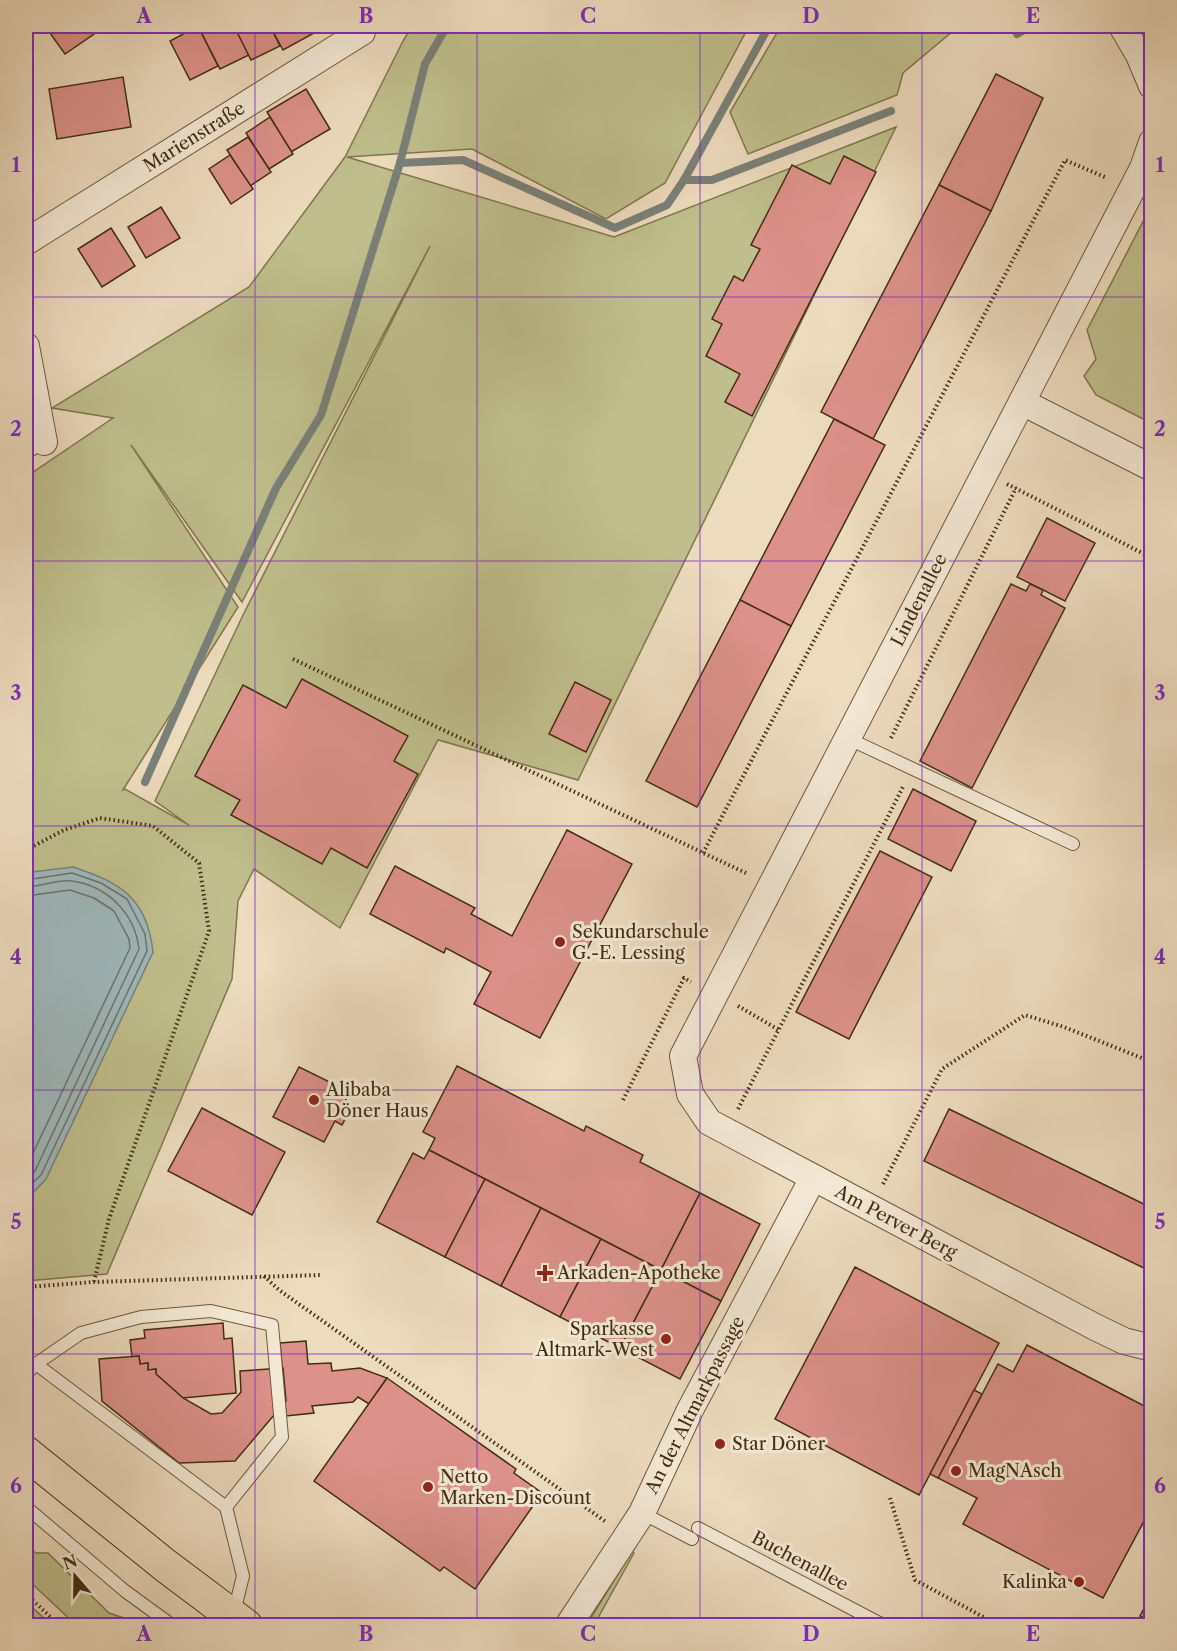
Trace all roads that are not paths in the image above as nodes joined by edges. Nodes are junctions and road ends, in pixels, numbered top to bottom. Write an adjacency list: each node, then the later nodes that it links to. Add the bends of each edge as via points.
1 (1122, 26): 3 (street)
2 (360, 29): 5 (street, Marienstraße)
3 (1152, 86)
4 (1152, 142): 7 (street, Lindenallee, via 1143,168)
5 (26, 242)
6 (26, 346): 8 (street)
7 (1022, 402): 9 (street); 10 (street, Lindenallee)
8 (35, 448)
9 (1152, 468)
10 (848, 738): 11 (lane); 12 (street, Lindenallee)
11 (1073, 844)
12 (683, 1056): 13 (street, Am Perver Berg, via 690,1094 709,1122)
13 (813, 1178): 14 (street, Am Perver Berg, via 1095,1327 1124,1341); 20 (street, An der Altmarkpassage, via 690,1410)
14 (1152, 1348)
15 (36, 1364): 16 (lane); 19 (lane); 19 (lane, via 81,1333 141,1317 211,1311 272,1325 282,1437)
16 (26, 1374)
17 (26, 1453): 21 (main road)
18 (26, 1507): 22 (lane)
19 (226, 1507): 21 (lane, via 243,1576)
20 (642, 1513): 23 (street, An der Altmarkpassage); 24 (lane, Buchenallee, via 695,1534)
21 (239, 1621)
22 (173, 1626)
23 (568, 1626)
24 (885, 1626)

